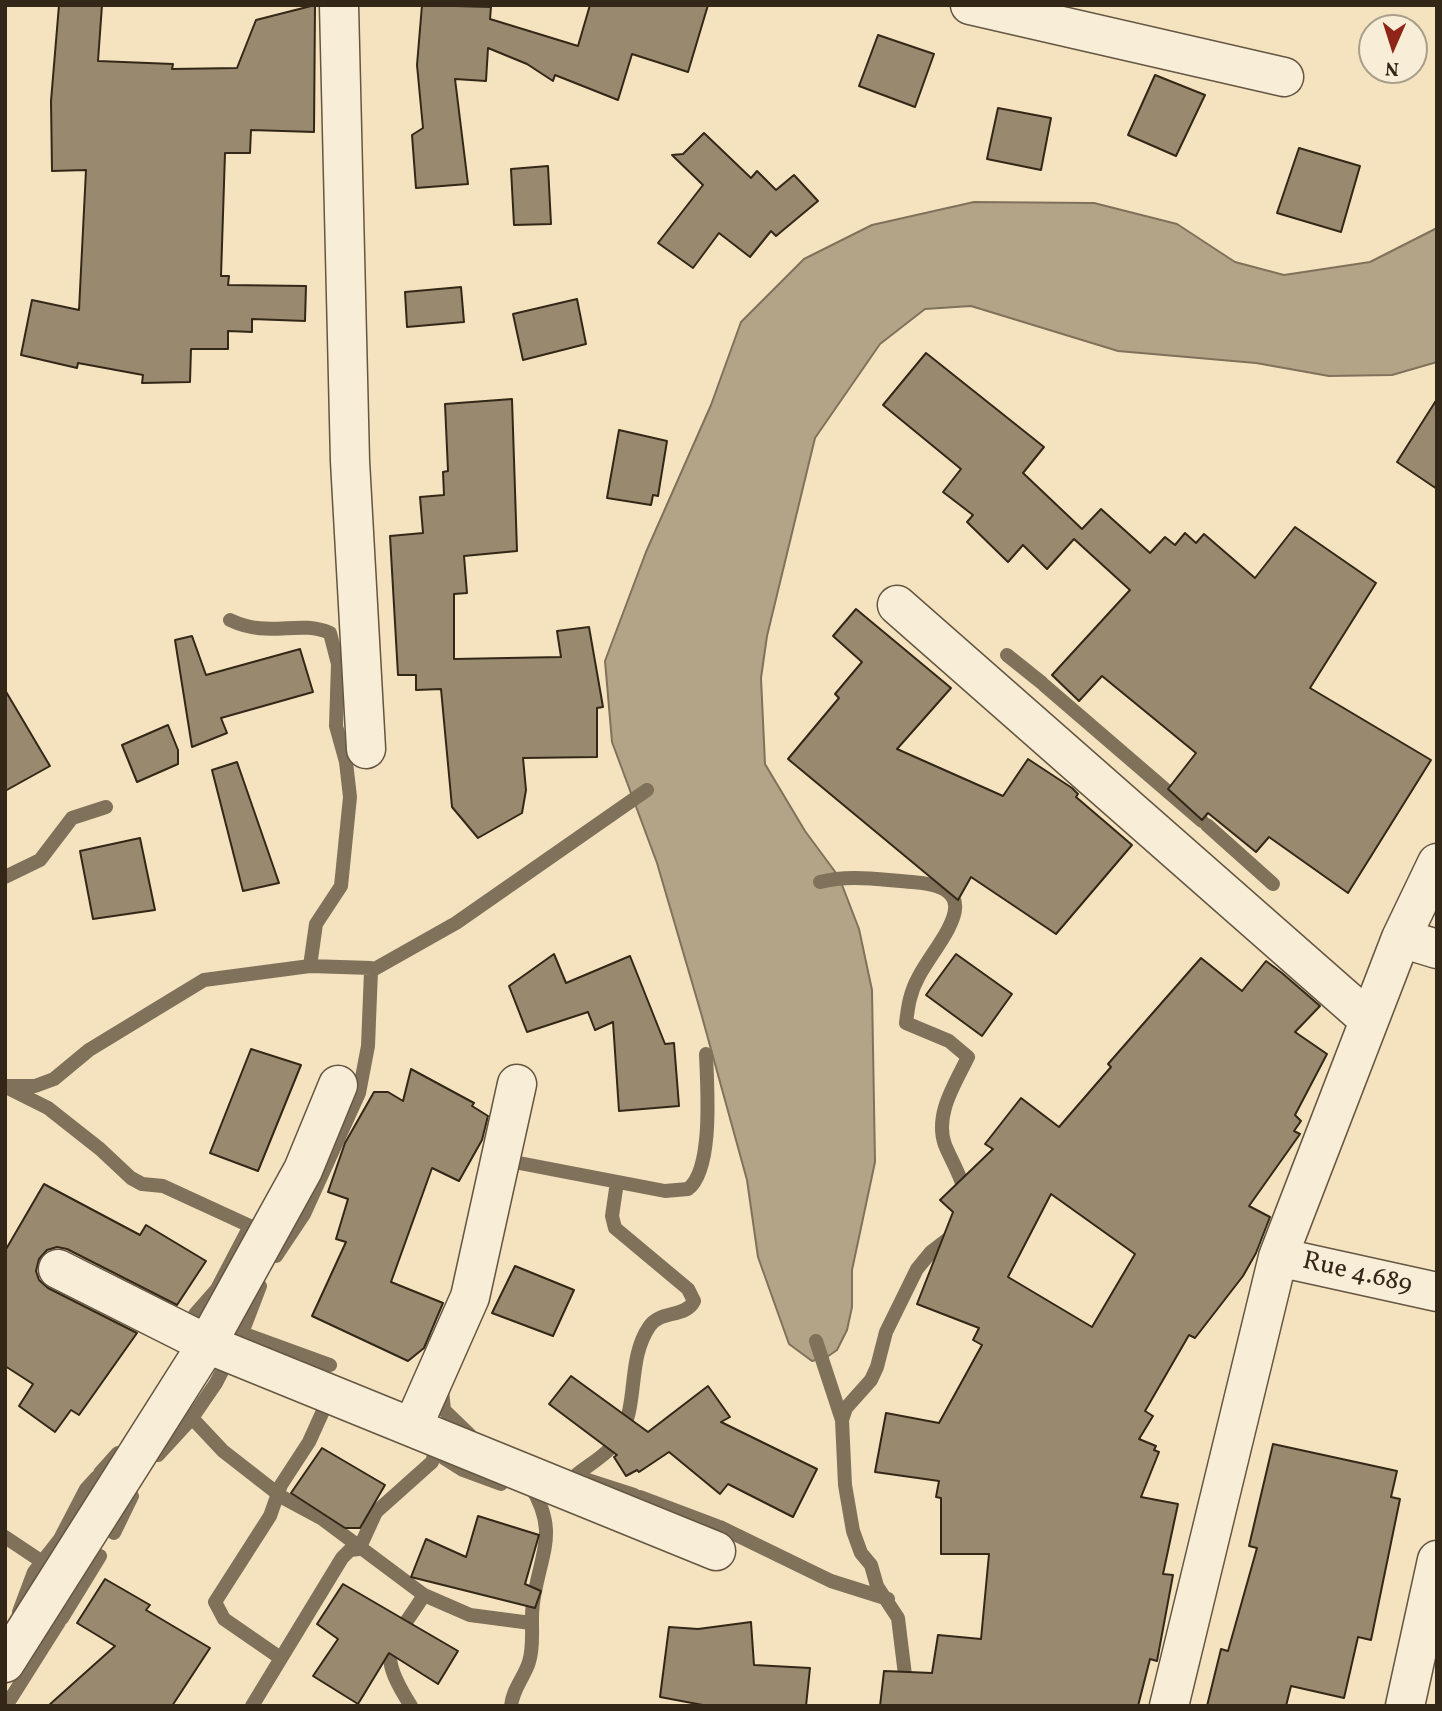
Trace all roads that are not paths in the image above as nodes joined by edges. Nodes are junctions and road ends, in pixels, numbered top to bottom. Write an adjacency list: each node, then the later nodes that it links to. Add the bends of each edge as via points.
1 (339, 5): 5 (street, via 351,461)
2 (970, 5): 3 (street)
3 (1284, 77)
4 (897, 605): 9 (street)
5 (366, 749)
6 (1437, 863): 7 (street)
7 (1401, 938): 8 (street); 9 (street)
8 (1437, 949)
9 (1370, 1020): 12 (street)
10 (517, 1084): 16 (street, via 470,1297)
11 (338, 1085): 15 (street, via 303,1170)
12 (1278, 1257): 14 (street, Rue 4.689); 20 (street)
13 (58, 1269): 15 (street)
14 (1437, 1292)
15 (207, 1343): 16 (street); 19 (street)
16 (413, 1426): 17 (street)
17 (716, 1551)
18 (1437, 1560): 21 (street)
19 (5, 1663)
20 (1169, 1706)
21 (1405, 1706)

